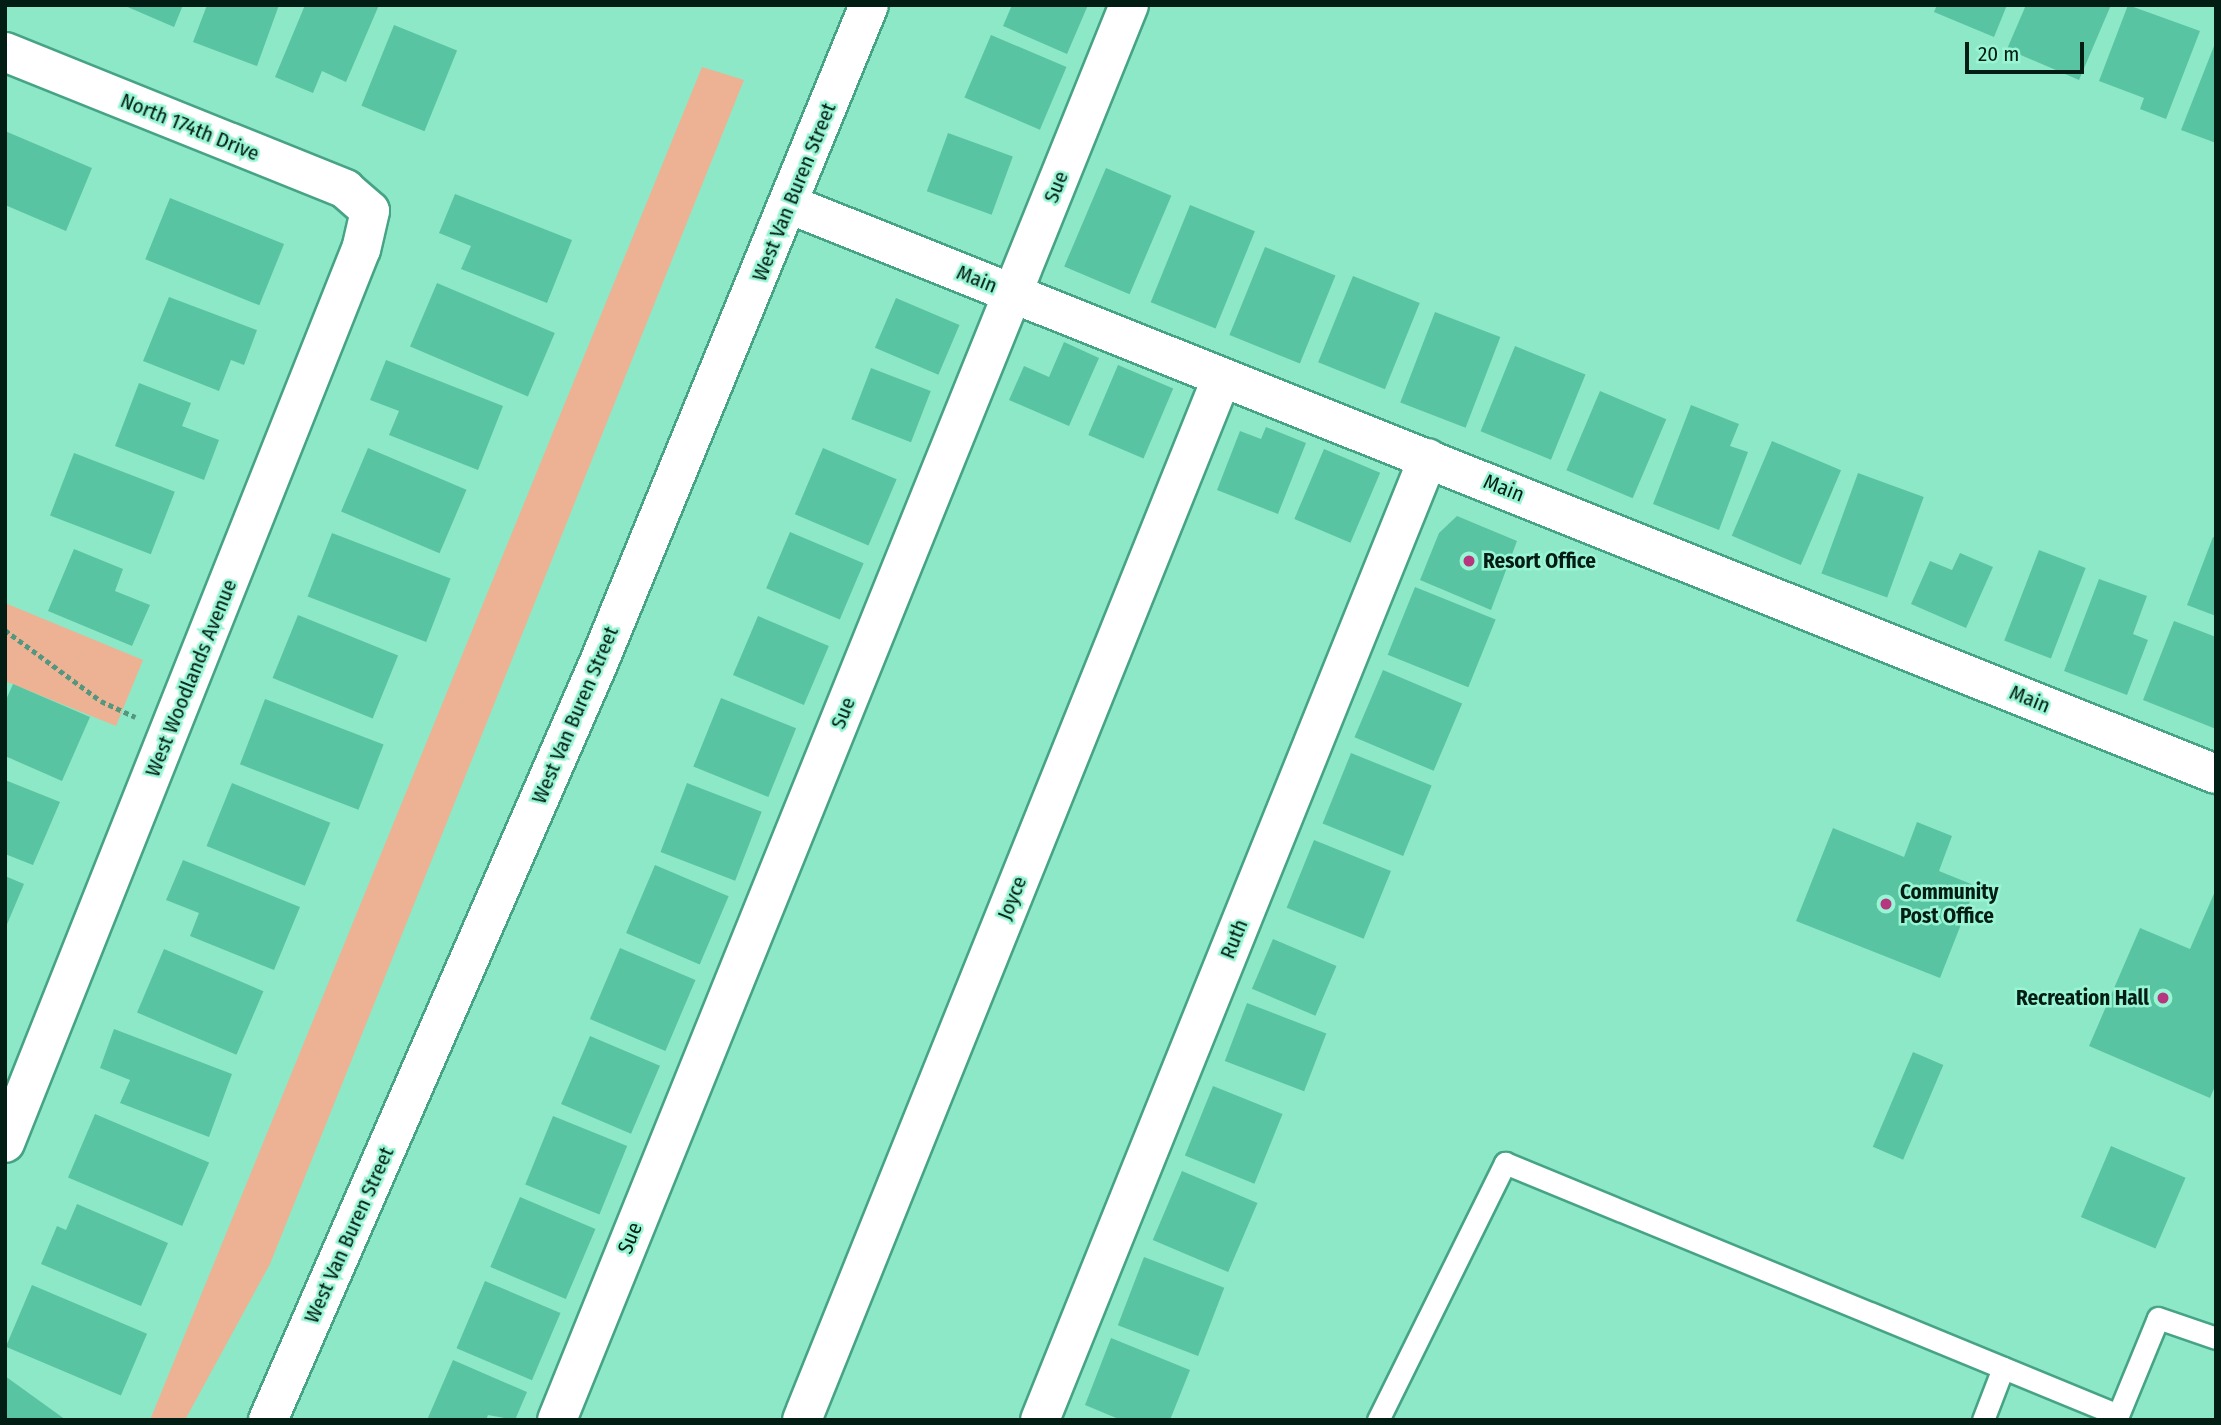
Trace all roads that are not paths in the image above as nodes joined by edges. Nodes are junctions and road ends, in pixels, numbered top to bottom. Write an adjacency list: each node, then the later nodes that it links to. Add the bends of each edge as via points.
1 (869, 5): 4 (street, West Van Buren Street)
2 (1129, 5): 6 (street, Sue)
3 (5, 52): 5 (street, North 174th Drive, via 345,189)
4 (791, 205): 6 (street, Main); 14 (street, West Van Buren Street, via 599,662)
5 (370, 211): 10 (street, West Woodlands Avenue, via 361,248)
6 (1013, 293): 7 (street, Main); 15 (street, Sue)
7 (1222, 377): 8 (street, Main); 16 (street, Joyce)
8 (1428, 458): 9 (street, Main); 17 (street, Ruth)
9 (2216, 774)
10 (5, 1143)
11 (2216, 1338): 13 (lane, via 2158,1318)
12 (2003, 1368): 13 (lane); 18 (lane, via 1505,1163); 19 (lane)
13 (2117, 1417)
14 (268, 1420)
15 (557, 1420)
16 (802, 1420)
17 (1040, 1420)
18 (1378, 1420)
19 (1983, 1420)

